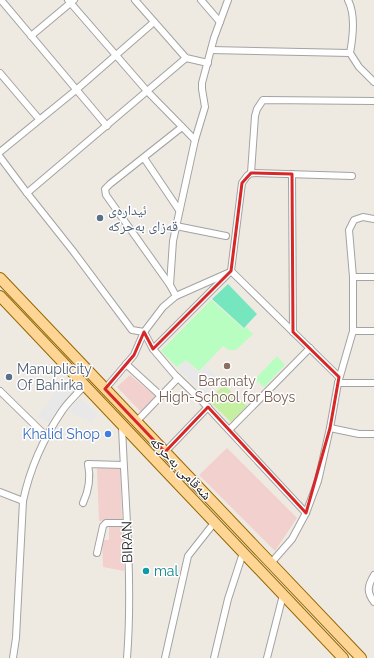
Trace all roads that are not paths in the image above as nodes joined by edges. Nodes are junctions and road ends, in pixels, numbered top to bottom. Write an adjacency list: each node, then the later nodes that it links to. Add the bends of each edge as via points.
1 (1, 0): 9 (street)
2 (135, 0): 7 (street)
3 (201, 0): 8 (street)
4 (228, 0): 8 (street)
5 (348, 0): 11 (street, via 353,38)
6 (71, 1): 9 (street); 12 (street)
7 (154, 22): 12 (street); 13 (street)
8 (220, 22): 10 (street)
9 (30, 36): 17 (street)
10 (211, 50): 11 (street); 14 (street)
11 (350, 53): 16 (street)
12 (116, 56): 17 (street); 18 (street)
13 (186, 58): 14 (street); 18 (street)
14 (208, 63): 23 (street, via 202,86 205,107)
15 (0, 73): 20 (street)
16 (374, 82)
17 (76, 90): 20 (street); 21 (street)
18 (147, 92): 21 (street); 22 (street)
19 (374, 100): 27 (street, via 263,100 255,116)
20 (39, 119): 24 (street)
21 (107, 126): 30 (street)
22 (182, 127): 23 (street); 26 (street)
23 (195, 140): 31 (street)
24 (0, 152)
25 (0, 157): 30 (street)
26 (144, 158): 31 (street); 39 (street, via 110,184 105,189 106,195)
27 (251, 173): 28 (street); 35 (street, via 242,182)
28 (292, 174): 29 (street); 45 (street)
29 (352, 176)
30 (27, 193): 44 (street, via 132,330)
31 (179, 210): 33 (street)
32 (374, 219): 36 (street, via 363,217 354,220 349,230)
33 (176, 226): 34 (street); 39 (street)
34 (226, 236)
35 (231, 271): 41 (street); 45 (street); 47 (street)
36 (353, 277): 37 (street); 42 (street)
37 (374, 277)
38 (0, 278): 53 (main road, شەقامی بەحرکە)
39 (170, 285): 41 (street)
40 (0, 296): 52 (main road, شەقامی بەحرکە)
41 (176, 296): 44 (street, via 163,307)
42 (353, 331): 43 (street); 50 (street)
43 (374, 331)
44 (144, 332): 47 (street); 48 (street, via 134,355)
45 (293, 332): 46 (street)
46 (310, 348): 50 (street); 60 (street)
47 (153, 349): 49 (street)
48 (126, 364): 53 (street); 55 (street)
49 (178, 378): 55 (street); 56 (street)
50 (338, 380): 51 (street); 59 (street)
51 (374, 383)
52 (84, 386): 58 (main road, شەقامی بەحرکە); 62 (street, via 62,410)
53 (104, 389): 57 (main road, شەقامی بەحرکە)
54 (0, 391): 62 (street)
55 (161, 396): 57 (street)
56 (208, 408): 60 (street); 65 (street)
57 (136, 422): 63 (main road, شەقامی بەحرکە)
58 (122, 425): 64 (main road, شەقامی بەحرکە); 66 (street, BIRAN)
59 (330, 428): 61 (street, via 359,434); 70 (street, via 318,481)
60 (229, 430): 70 (street)
61 (374, 434)
62 (46, 436): 68 (street, via 29,475)
63 (150, 436): 64 (main road, via 151,441); 65 (main road, شەقامی بەحرکە)
64 (142, 445): 72 (main road, شەقامی بەحرکە)
65 (165, 452): 75 (main road, شەقامی بەحرکە)
66 (124, 465): 69 (street, via 88,464 88,493); 71 (street, BIRAN)
67 (0, 492): 68 (street)
68 (23, 501): 80 (street)
69 (83, 503)
70 (306, 513): 75 (street, via 292,539)
71 (127, 523): 73 (street, via 106,523 103,526); 81 (street, BIRAN)
72 (214, 523): 74 (main road, شەقامی بەحرکە); 82 (street, via 188,556)
73 (97, 553)
74 (243, 553): 77 (main road, شەقامی بەحرکە); 83 (street, via 228,599)
75 (271, 563): 86 (main road, شەقامی بەحرکە)
76 (374, 575): 78 (street, via 368,587)
77 (283, 595): 79 (main road, شەقامی بەحرکە); 84 (street)
78 (374, 602)
79 (333, 653): 85 (main road, شەقامی بەحرکە)
80 (13, 658)
81 (127, 658)
82 (165, 658)
83 (214, 658)
84 (267, 658)
85 (343, 658)
86 (361, 658)

